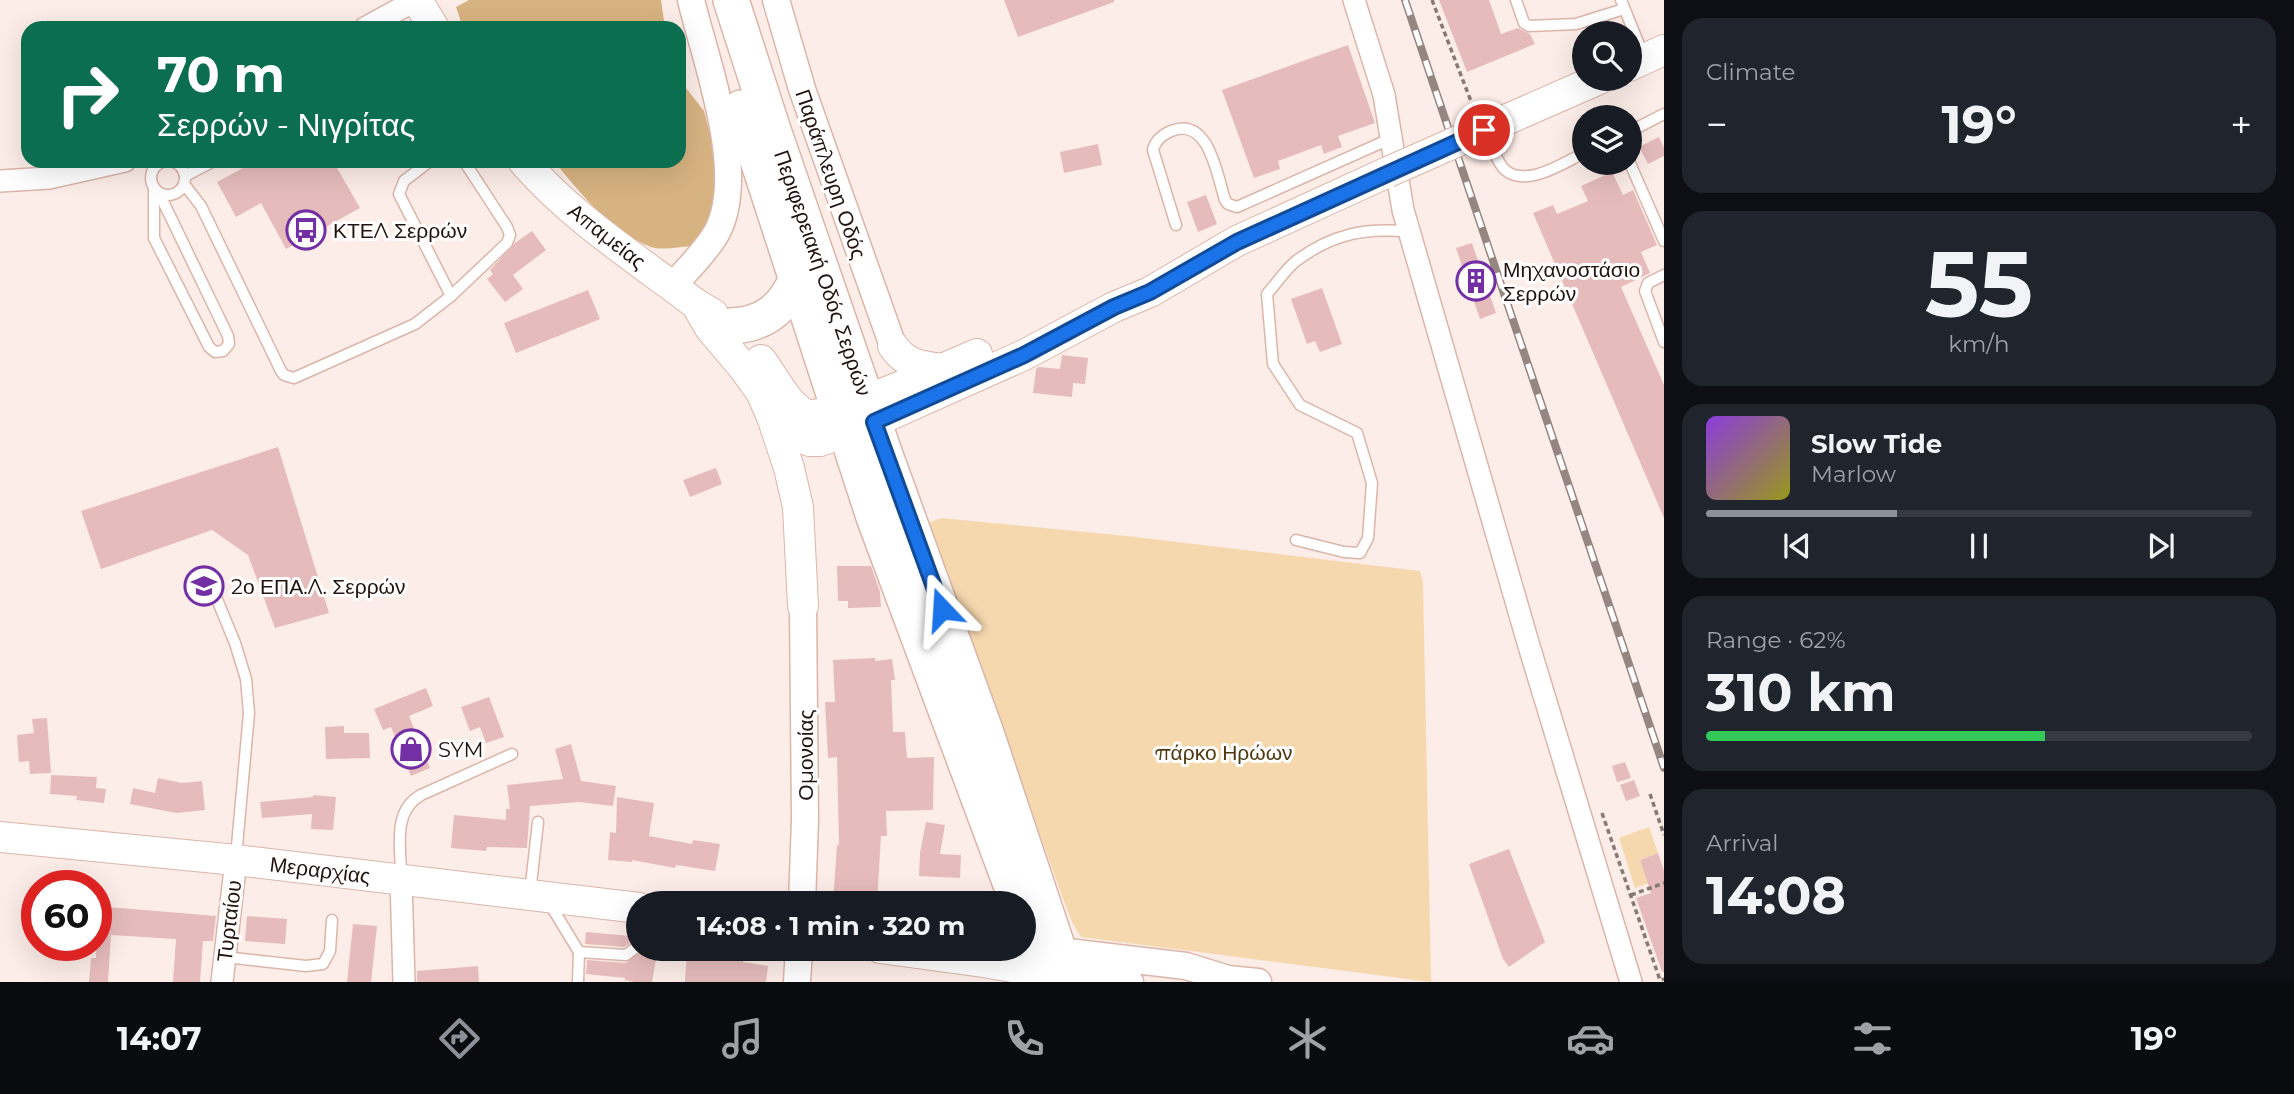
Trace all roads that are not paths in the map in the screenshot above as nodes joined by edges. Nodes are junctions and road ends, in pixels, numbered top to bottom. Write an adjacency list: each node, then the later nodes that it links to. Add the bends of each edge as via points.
1 (691, 0): 36 (street, via 721,122 727,195 717,231)
2 (712, 0): 35 (main road, Περιφερειακή Οδός Σερρών)
3 (732, 0): 44 (main road, Περιφερειακή Οδός Σερρών)
4 (776, 0): 42 (street, Παράπλευρη Οδός, via 802,89)
5 (1354, 0): 18 (street, via 1377,69)
6 (1516, 0): 7 (lane, via 1529,26 1576,24)
7 (1622, 4): 10 (lane)
8 (425, 14): 9 (street)
9 (395, 21)
10 (1628, 21)
11 (1664, 36): 12 (street)
12 (1642, 53)
13 (1572, 77): 16 (street)
14 (1573, 91): 39 (main road, bridge, via 1237,242 1150,292)
15 (1664, 114): 17 (lane)
16 (1478, 119): 19 (lane, via 1503,168 1513,175 1539,174)
17 (1642, 125)
18 (1392, 138): 31 (lane, via 1237,207 1225,200 1203,138 1182,128 1167,132 1153,150); 32 (street)
19 (1572, 159)
20 (94, 168): 29 (street, via 49,178)
21 (155, 168): 30 (lane, via 151,176)
22 (181, 168): 28 (lane)
23 (203, 168): 28 (lane)
24 (421, 168): 37 (lane, via 404,181 399,194)
25 (469, 168): 37 (lane, via 510,235)
26 (530, 168): 36 (main road, Απαμείας, via 560,200)
27 (1635, 175): 33 (lane)
28 (185, 180): 30 (lane, via 174,194); 37 (lane, via 281,371 289,377 299,377 415,324)
29 (0, 181)
30 (157, 190): 30 (lane, via 228,336 223,351 215,352 209,346 154,238)
31 (1176, 225)
32 (1410, 232): 46 (lane, via 1379,228 1335,238 1294,262 1267,295 1272,362 1300,405 1357,433 1372,483 1368,538 1360,552); 71 (street)
33 (1664, 241)
34 (1664, 275): 41 (lane, via 1647,283 1644,291)
35 (797, 278): 40 (main road, via 771,316); 44 (main road, Περιφερειακή Οδός Σερρών)
36 (673, 286): 38 (main road, Απαμείας)
37 (451, 296)
38 (696, 304): 40 (main road); 45 (main road, via 761,392)
39 (1114, 307): 43 (main road); 44 (main road, via 1024,355)
40 (730, 326): 44 (main road, via 800,411 812,416)
41 (1664, 342)
42 (892, 346): 43 (main road, via 915,366); 44 (main road, via 893,368)
43 (943, 369): 44 (main road)
44 (861, 411): 45 (main road, via 820,441 793,435); 55 (main road, Περιφερειακή Οδός Σερρών, via 921,648); 62 (main road, Περιφερειακή Οδός Σερρών, via 986,733)
45 (772, 417): 48 (main road, via 798,506)
46 (1296, 540)
47 (216, 597): 52 (lane, via 236,643 250,713)
48 (803, 606): 54 (street, Ομονοίας)
49 (512, 754): 53 (lane, via 421,794 405,808 400,828)
50 (538, 822): 56 (lane)
51 (0, 837): 52 (main road, Μεραρχίας)
52 (236, 860): 53 (main road, Μεραρχίας); 61 (street, Τυρταίου)
53 (401, 880): 56 (main road, Μεραρχίας); 67 (street)
54 (802, 891)
55 (1009, 891)
56 (538, 897): 57 (main road, Μεραρχίας); 59 (lane)
57 (626, 907)
58 (332, 920): 61 (lane, via 330,951 323,964)
59 (579, 952): 60 (lane); 68 (lane)
60 (626, 955)
61 (225, 957): 66 (street, Τυρταίου)
62 (1046, 959): 64 (street, via 1186,967); 65 (street)
63 (798, 961): 69 (street)
64 (1219, 980): 70 (street)
65 (1116, 981)
66 (222, 982)
67 (404, 982)
68 (578, 982)
69 (797, 982)
70 (1258, 982)
71 (1631, 982)

